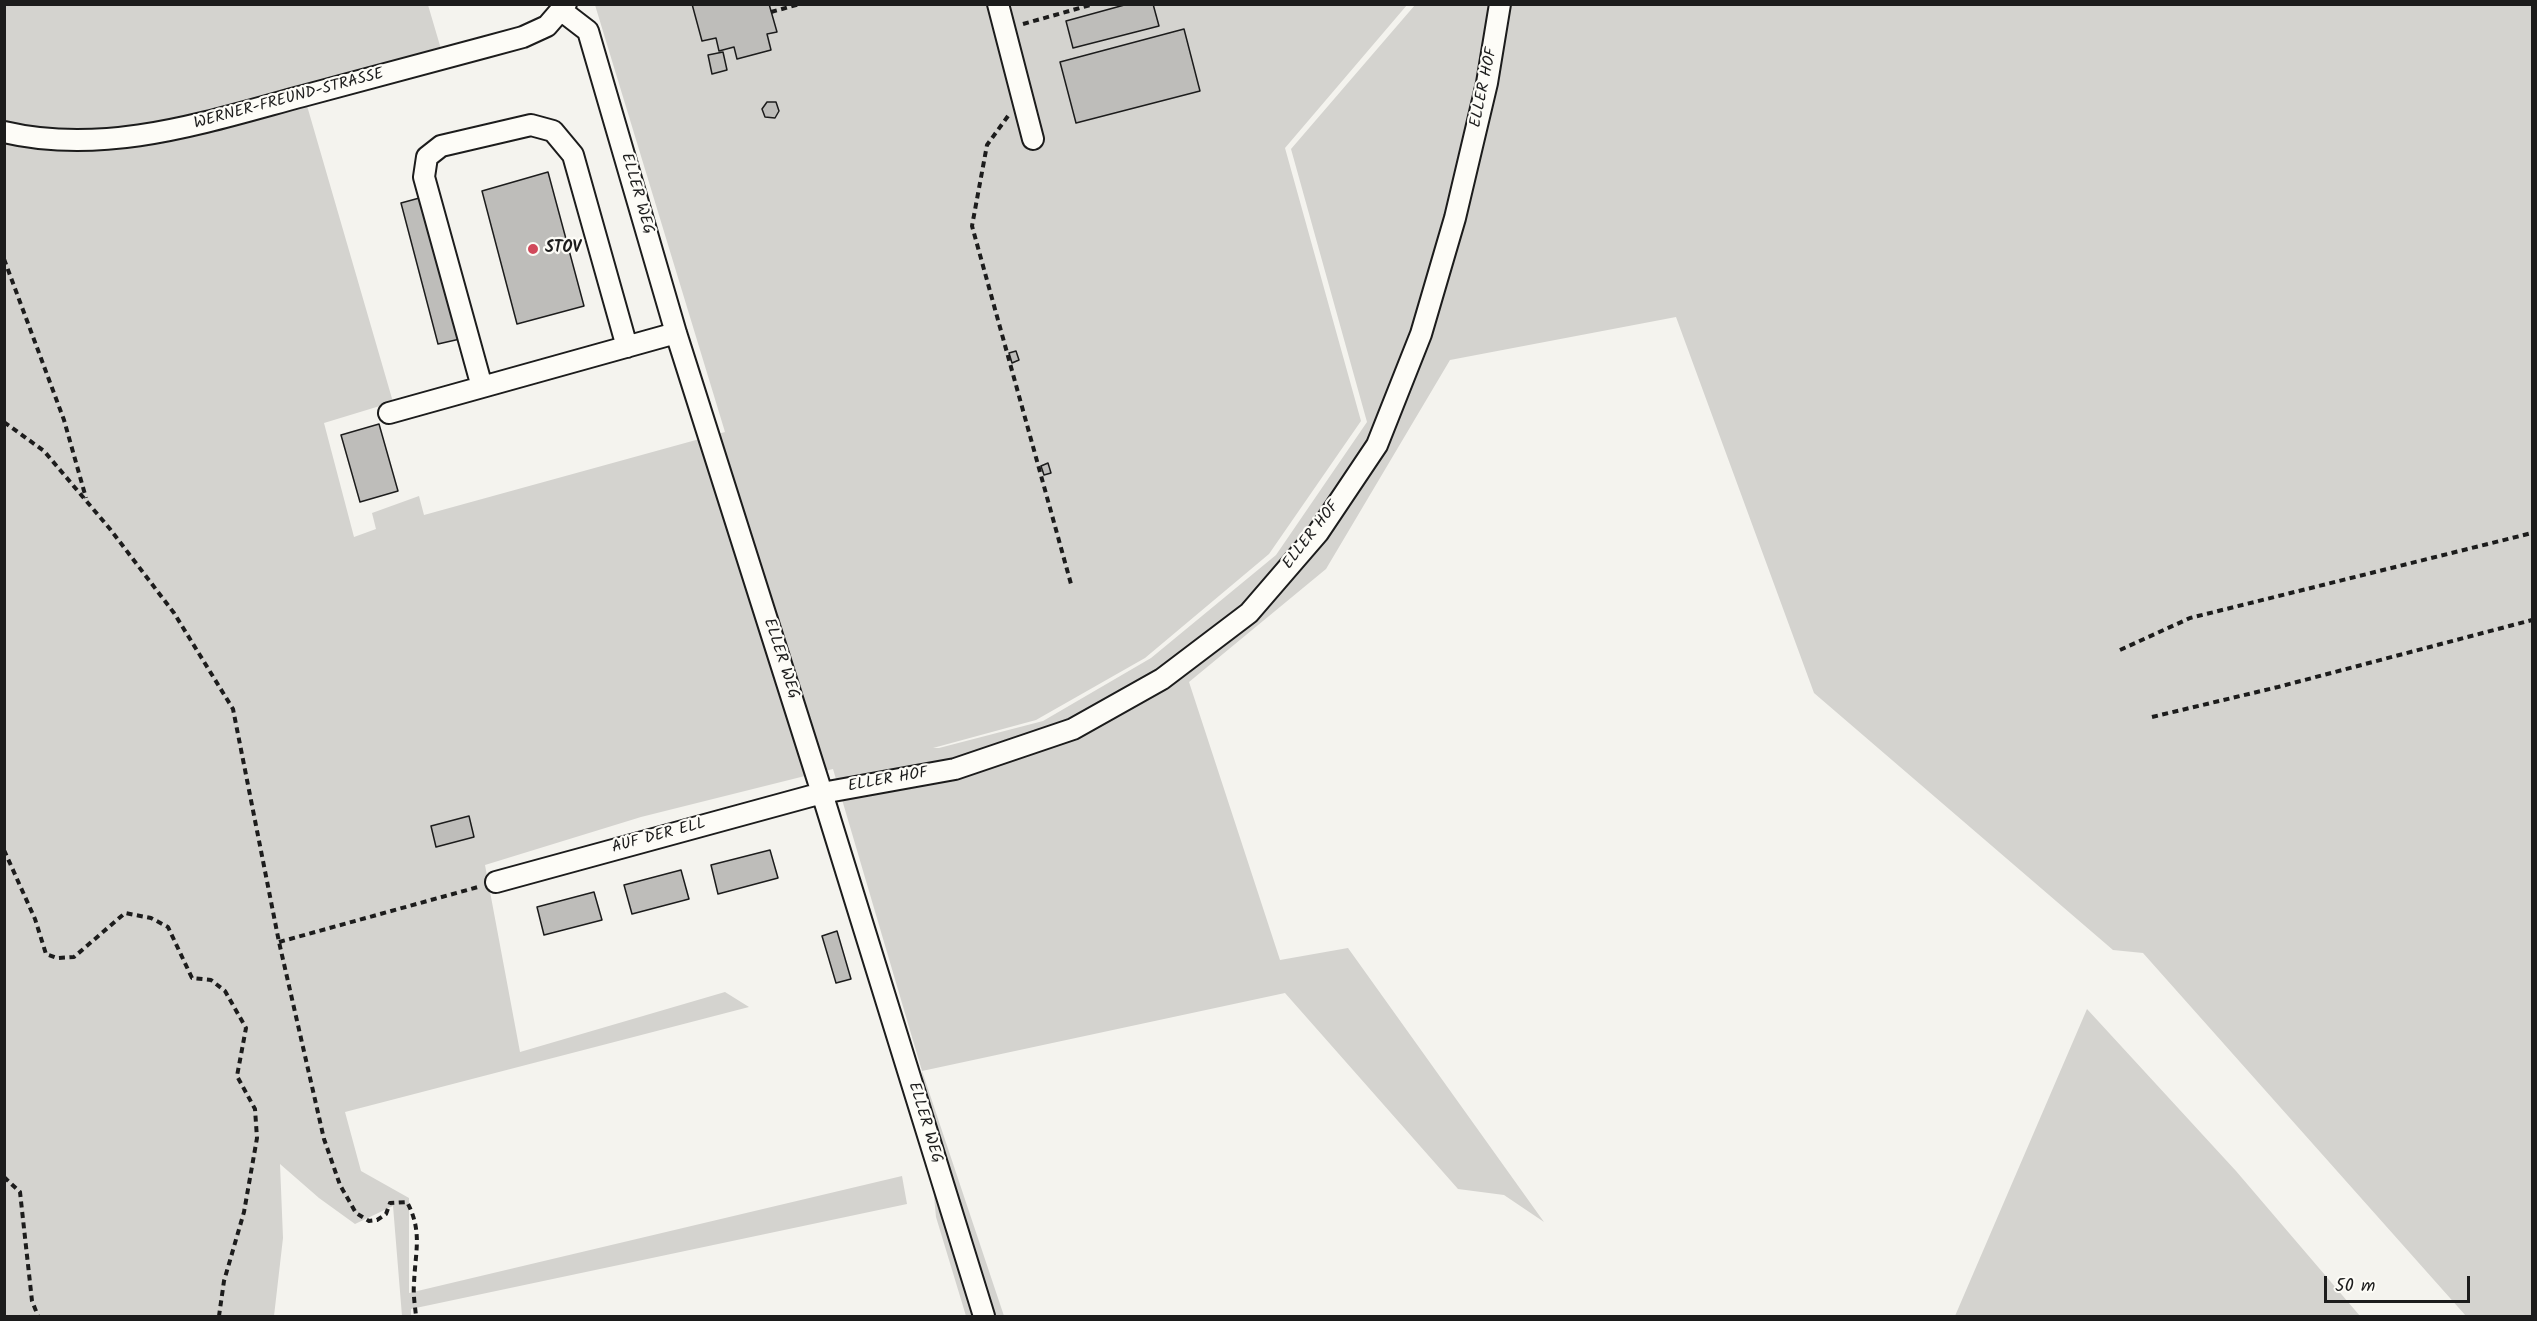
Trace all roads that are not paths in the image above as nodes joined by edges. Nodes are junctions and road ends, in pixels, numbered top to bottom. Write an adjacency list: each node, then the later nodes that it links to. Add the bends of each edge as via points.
1 (998, 4): 5 (street)
2 (1500, 4): 10 (street, ELLER HOF, via 1487,83 1455,218 1421,334 1377,445 1318,533 1249,613 1162,679 1073,729 955,770)
3 (564, 8): 4 (street, WERNER-FREUND-STRASSE, via 547,26 523,37 172,131 101,141 28,138); 6 (street, ELLER WEG, via 588,31)
4 (4, 132)
5 (1034, 139)
6 (676, 333): 7 (street); 10 (street, ELLER WEG)
7 (627, 347): 8 (street); 8 (street, via 573,155 553,131 531,126 441,146 427,157 424,177)
8 (482, 387): 9 (street)
9 (388, 413)
10 (822, 793): 11 (street, AUF DER ELL); 12 (street, ELLER WEG)
11 (496, 882)
12 (984, 1317)

